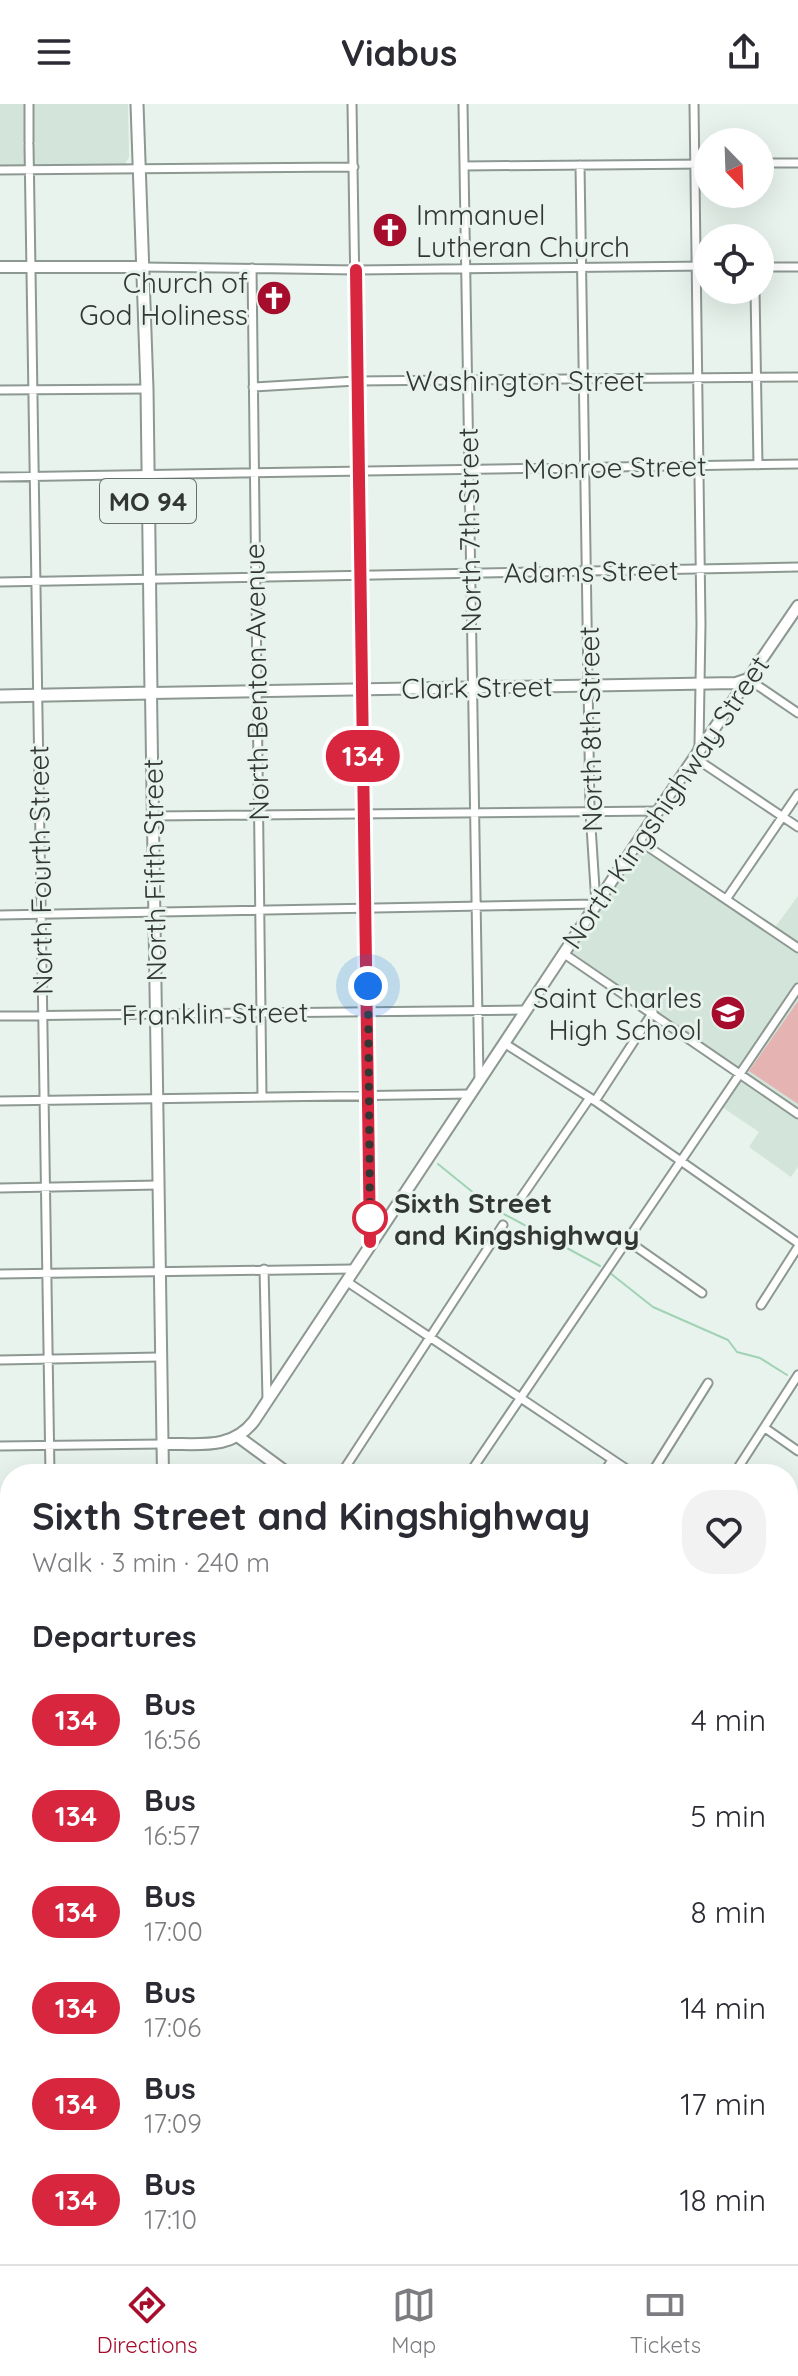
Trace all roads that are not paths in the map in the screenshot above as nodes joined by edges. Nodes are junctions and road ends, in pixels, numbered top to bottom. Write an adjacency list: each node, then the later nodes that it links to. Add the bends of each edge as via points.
1 (29, 104): 13 (street, North Fourth Street)
2 (137, 104): 14 (main road, MO 94)
3 (352, 104): 11 (street)
4 (463, 104): 10 (street, North 7th Street)
5 (694, 104): 8 (street)
6 (774, 163): 7 (street)
7 (798, 163)
8 (693, 164): 9 (street); 15 (street)
9 (580, 165): 10 (street); 16 (street, North 8th Street)
10 (464, 166): 24 (street, North 7th Street)
11 (354, 167): 14 (street); 25 (street)
12 (0, 170): 13 (street)
13 (30, 170): 14 (street); 19 (street, North Fourth Street)
14 (139, 170): 20 (main road, MO 94)
15 (695, 224)
16 (584, 266): 17 (street); 24 (street); 32 (street, North 8th Street)
17 (694, 266)
18 (0, 267): 19 (main road)
19 (30, 267): 20 (main road); 37 (street, North Fourth Street)
20 (143, 267): 23 (street); 35 (main road, North Fifth Street / MO 94)
21 (774, 267): 22 (street)
22 (798, 267)
23 (252, 268): 25 (street); 34 (street, North Benton Avenue)
24 (465, 268): 25 (street); 31 (street, North 7th Street)
25 (356, 270): 33 (street)
26 (696, 304): 29 (street)
27 (755, 304): 30 (street)
28 (798, 377): 30 (street, Washington Street)
29 (697, 378): 30 (street, Washington Street); 32 (street, Washington Street); 39 (street)
30 (756, 378): 40 (street)
31 (467, 380): 32 (street, Washington Street); 33 (street, Washington Street); 42 (street, North 7th Street)
32 (584, 380): 41 (street, North 8th Street)
33 (356, 381): 34 (street, Washington Street); 43 (street)
34 (253, 387): 44 (street, North Benton Avenue)
35 (147, 389): 37 (street); 45 (main road, North Fifth Street / MO 94)
36 (0, 390): 37 (street)
37 (31, 390): 47 (street, North Fourth Street)
38 (798, 464): 40 (street, Monroe Street)
39 (698, 465): 40 (street, Monroe Street); 41 (street, Monroe Street); 49 (street)
40 (758, 465)
41 (586, 467): 42 (street, Monroe Street); 50 (street, North 8th Street)
42 (468, 469): 43 (street, Monroe Street); 51 (street, North 7th Street)
43 (358, 470): 44 (street, Monroe Street); 52 (street)
44 (254, 472): 45 (street, Monroe Street); 53 (street, North Benton Avenue)
45 (149, 474): 47 (street, Monroe Street); 54 (main road, North Fifth Street / MO 94)
46 (0, 477): 47 (street, Monroe Street)
47 (33, 477): 55 (street, North Fourth Street)
48 (798, 567): 49 (street, Adams Street)
49 (700, 569): 50 (street, Adams Street); 59 (street)
50 (587, 571): 51 (street, Adams Street); 60 (street, North 8th Street)
51 (470, 573): 52 (street, Adams Street); 61 (street, North 7th Street)
52 (360, 575): 53 (street, Adams Street); 62 (street)
53 (255, 577): 54 (street, Adams Street); 63 (street, North Benton Avenue)
54 (148, 579): 55 (street, Adams Street); 64 (main road, North Fifth Street / MO 94)
55 (36, 581): 56 (street, Adams Street); 65 (street, North Fourth Street)
56 (0, 582)
57 (798, 606): 58 (main road, North Kingshighway Street)
58 (748, 679): 59 (main road, Clark Street); 67 (street); 68 (main road, North Kingshighway Street)
59 (698, 683): 60 (main road, Clark Street); 68 (street)
60 (589, 685): 61 (main road, Clark Street); 70 (street, North 8th Street)
61 (472, 687): 62 (main road, Clark Street); 72 (street, North 7th Street)
62 (362, 688): 63 (main road, Clark Street); 73 (street)
63 (257, 690): 64 (main road, Clark Street); 74 (street, North Benton Avenue)
64 (151, 693): 65 (main road, Clark Street); 75 (main road, North Fifth Street)
65 (38, 695): 66 (main road, Clark Street); 85 (street, North Fourth Street)
66 (0, 696)
67 (798, 713)
68 (695, 758): 71 (main road, North Kingshighway Street); 76 (street)
69 (798, 794): 76 (street)
70 (590, 811): 71 (street); 72 (street); 80 (street, North 8th Street)
71 (658, 811): 78 (main road, North Kingshighway Street)
72 (473, 813): 73 (street); 81 (street, North 7th Street)
73 (364, 814): 74 (street); 82 (street)
74 (258, 815): 75 (street); 83 (street, North Benton Avenue)
75 (153, 816): 84 (main road, North Fifth Street)
76 (783, 816): 77 (street); 79 (street)
77 (798, 827)
78 (638, 840): 79 (street); 80 (main road, North Kingshighway Street)
79 (727, 898): 87 (street)
80 (596, 904): 81 (street); 88 (main road, North Kingshighway Street)
81 (475, 906): 82 (street); 90 (street, North 7th Street)
82 (366, 908): 83 (street); 92 (street)
83 (259, 910): 84 (street); 94 (street, North Benton Avenue)
84 (155, 912): 85 (street); 95 (main road, North Fifth Street)
85 (41, 914): 86 (street); 96 (street, North Fourth Street)
86 (0, 915)
87 (798, 948)
88 (563, 953): 91 (main road, North Kingshighway Street); 93 (street)
89 (798, 988): 99 (street)
90 (477, 1010): 91 (street, Franklin Street); 92 (street, Franklin Street); 100 (street, North 7th Street)
91 (525, 1010): 98 (main road, North Kingshighway Street)
92 (368, 1012): 94 (street, Franklin Street); 102 (street)
93 (653, 1012): 99 (street); 105 (street)
94 (260, 1013): 95 (street, Franklin Street); 103 (street, North Benton Avenue)
95 (156, 1014): 96 (street, Franklin Street); 104 (main road, North Fifth Street)
96 (43, 1015): 97 (street, Franklin Street); 107 (street, North Fourth Street)
97 (0, 1016)
98 (504, 1043): 100 (main road, North Kingshighway Street); 105 (street)
99 (738, 1074): 108 (street); 109 (street)
100 (479, 1080): 101 (main road, North Kingshighway Street)
101 (470, 1094): 102 (street); 116 (main road, North Kingshighway Street)
102 (370, 1096): 103 (street); 116 (street)
103 (262, 1097): 104 (street)
104 (158, 1099): 107 (street); 110 (main road, North Fifth Street)
105 (592, 1100): 109 (street); 113 (street)
106 (0, 1101): 107 (street)
107 (44, 1101): 111 (street, North Fourth Street)
108 (798, 1114)
109 (679, 1162): 115 (street); 117 (street)
110 (159, 1185): 111 (street); 120 (main road, North Fifth Street)
111 (46, 1187): 112 (street); 121 (street, North Fourth Street)
112 (0, 1188)
113 (519, 1201)
114 (503, 1225): 126 (street)
115 (625, 1239): 124 (street); 132 (street)
116 (370, 1242): 119 (main road, North Kingshighway Street)
117 (798, 1245): 125 (street)
118 (264, 1269): 119 (street); 120 (street); 133 (street)
119 (353, 1269): 123 (main road, North Kingshighway Street)
120 (161, 1270): 121 (street); 127 (main road, North Fifth Street)
121 (47, 1272): 122 (street); 128 (street, North Fourth Street)
122 (0, 1274)
123 (346, 1281): 126 (street); 133 (main road, North Kingshighway Street)
124 (702, 1293)
125 (761, 1305)
126 (431, 1337): 132 (street); 144 (street)
127 (160, 1357): 128 (street); 137 (main road, North Fifth Street)
128 (48, 1359): 129 (street); 136 (street, North Fourth Street)
129 (0, 1360)
130 (798, 1375): 134 (street)
131 (708, 1383): 148 (street)
132 (519, 1399): 140 (street); 145 (street)
133 (268, 1402): 135 (main road, North Kingshighway Street)
134 (765, 1428): 139 (street); 149 (street)
135 (240, 1438): 137 (main road); 143 (main road)
136 (50, 1444): 137 (street); 138 (street); 141 (street, North Fourth Street)
137 (163, 1444): 142 (main road, North Fifth Street)
138 (0, 1446)
139 (798, 1451)
140 (612, 1460): 146 (street); 147 (street)
141 (50, 1464)
142 (163, 1464)
143 (275, 1464)
144 (348, 1464)
145 (476, 1464)
146 (609, 1464)
147 (618, 1464)
148 (657, 1464)
149 (741, 1464)

